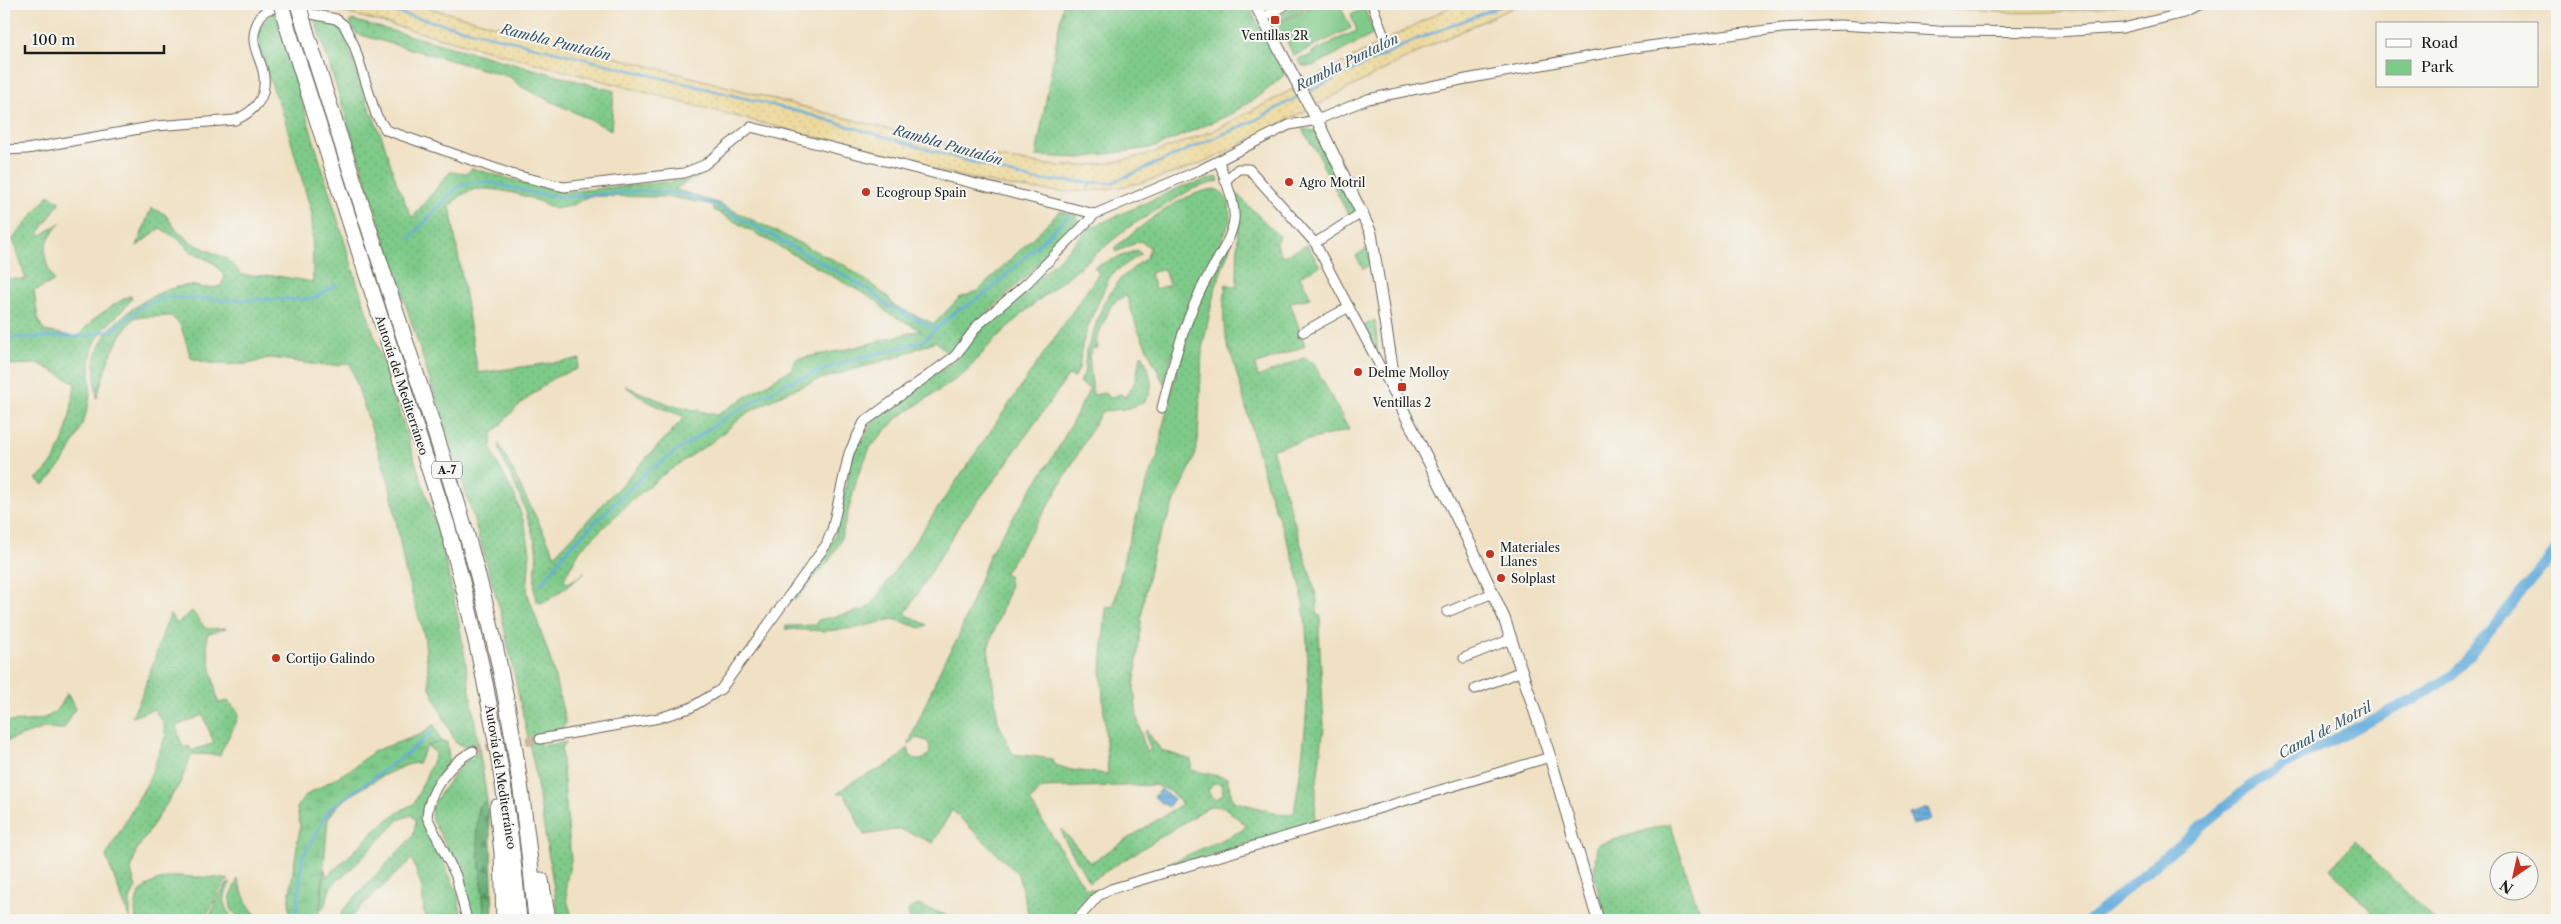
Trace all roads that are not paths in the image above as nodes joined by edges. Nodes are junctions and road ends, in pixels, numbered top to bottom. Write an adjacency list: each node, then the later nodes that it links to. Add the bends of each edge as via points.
1 (281, 4): 26 (highway, Autovía del Mediterráneo / A-7, bridge, via 447,525 477,638)
2 (298, 4): 30 (highway, Autovía del Mediterráneo / A-7, bridge, via 464,523 499,663)
3 (1255, 4): 9 (street)
4 (1287, 4): 7 (street)
5 (1372, 4): 8 (street)
6 (2202, 4): 9 (street, via 2184,13 2123,28 2066,32 1938,31 1840,25 1782,28 1634,48 1461,80 1368,99)
7 (1269, 14)
8 (1383, 34)
9 (1315, 117): 11 (street, via 1289,125); 13 (street)
10 (4, 150): 14 (street, via 27,149 156,126 235,120 246,115 254,108 264,88 264,75 252,39 263,11 270,8 314,13 336,19 344,25 354,45 376,116 386,130 511,174 564,187 684,173 704,165 751,127)
11 (1219, 161): 12 (street); 14 (street)
12 (1224, 181): 15 (street, via 1238,169 1249,169); 19 (street, via 1233,205 1234,221 1182,331)
13 (1363, 212): 15 (street); 18 (street, via 1372,233)
14 (1095, 214): 27 (street, via 1028,283 978,325 955,356 864,422 849,453 826,545 721,689 690,708 659,718)
15 (1315, 243): 16 (street)
16 (1349, 307): 17 (street); 18 (street)
17 (1303, 332)
18 (1397, 398): 20 (street)
19 (1162, 408)
20 (1493, 593): 21 (street); 22 (street)
21 (1447, 612)
22 (1511, 639): 23 (street); 24 (street)
23 (1464, 658)
24 (1522, 671): 25 (street); 29 (street)
25 (1475, 689)
26 (496, 731): 32 (highway, via 492,755 502,853); 33 (highway, Autovía del Mediterráneo / A-7, via 514,854)
27 (540, 739)
28 (473, 751): 31 (street, via 460,757 448,772 435,791 427,817 456,876)
29 (1550, 756): 36 (street, via 1111,889 1093,900); 37 (street)
30 (528, 828): 34 (highway, Autovía del Mediterráneo / A-7); 35 (highway, via 539,866)
31 (467, 920)
32 (504, 920)
33 (519, 920)
34 (536, 920)
35 (548, 920)
36 (1077, 920)
37 (1598, 920)

